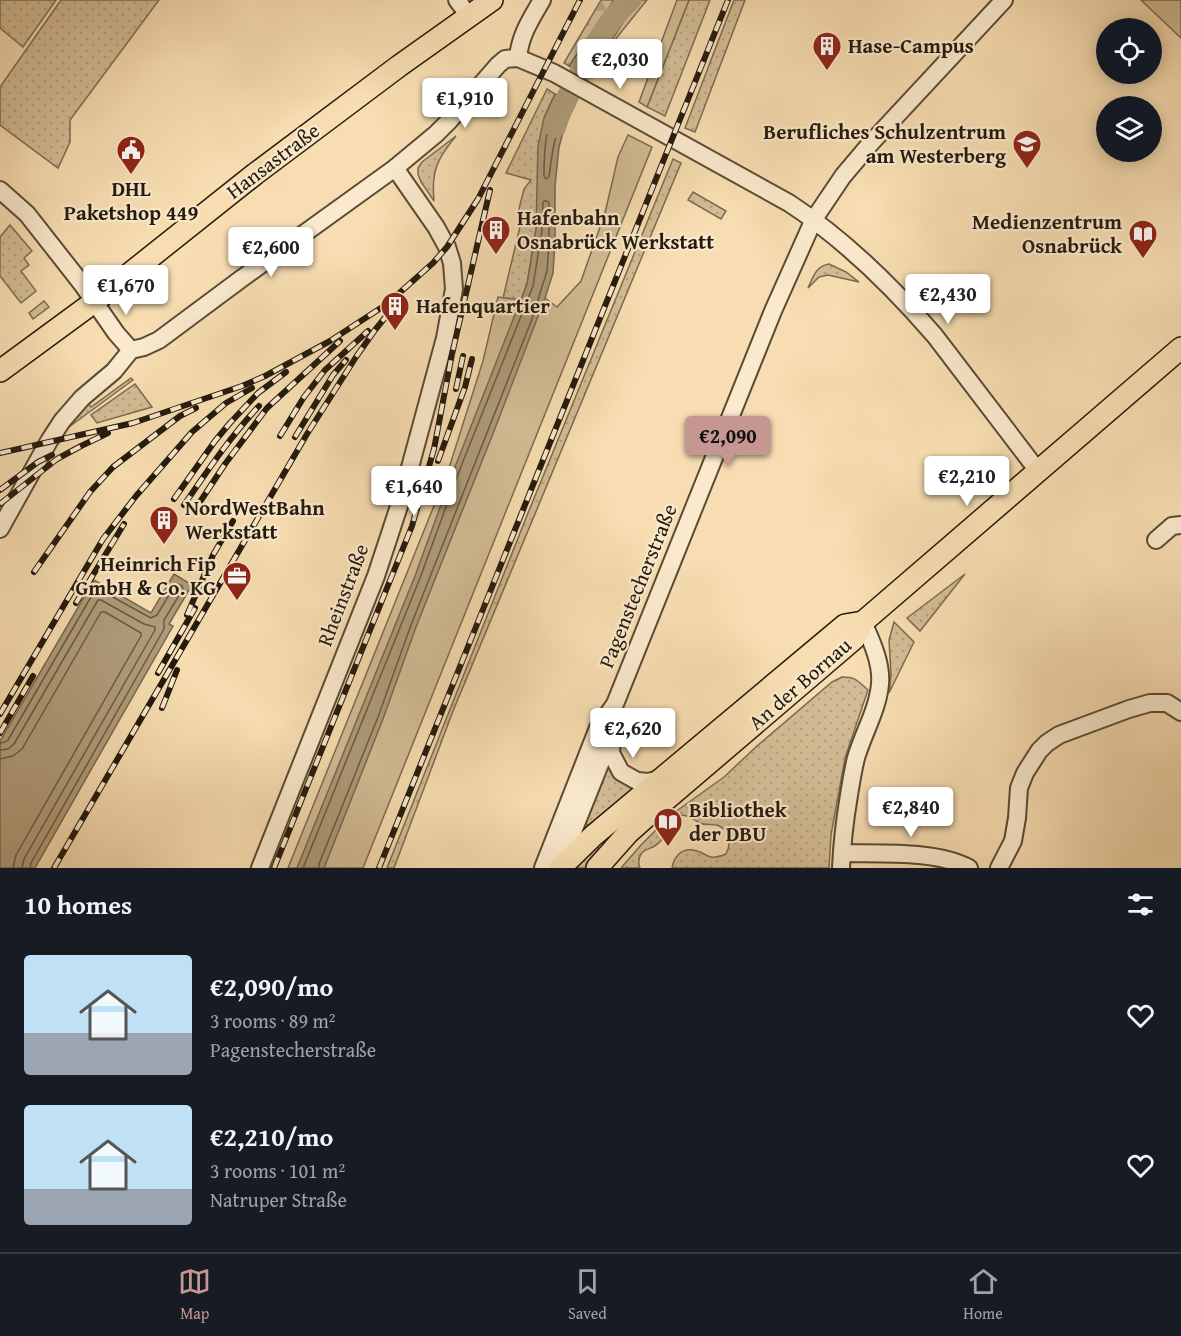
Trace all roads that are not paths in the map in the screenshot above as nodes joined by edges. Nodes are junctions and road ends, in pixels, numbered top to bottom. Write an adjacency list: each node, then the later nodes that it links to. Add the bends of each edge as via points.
1 (492, 0): 4 (main road, Hansastraße)
2 (542, 0): 5 (street, via 524,32)
3 (1004, 0): 8 (street, Pagenstecherstraße, via 870,144)
4 (463, 8): 9 (main road, Hansastraße, via 399,66)
5 (518, 58): 6 (street, via 505,59 498,65 436,135); 8 (street, via 559,75)
6 (394, 168): 11 (street, via 159,340); 23 (street, Rheinstraße, via 436,227 450,255 454,289 447,328 376,576)
7 (0, 190): 9 (street, via 27,214)
8 (814, 219): 13 (street, via 920,318); 18 (street, Pagenstecherstraße, via 773,311)
9 (94, 302): 11 (street); 12 (main road, Hansastraße)
10 (1181, 348): 13 (main road)
11 (131, 350): 15 (street, via 62,421)
12 (0, 371)
13 (1038, 471): 17 (main road)
14 (1181, 525): 16 (street, via 1172,526)
15 (0, 529)
16 (1156, 540)
17 (863, 622): 21 (main road, An der Bornau, via 845,626); 22 (street, via 880,682 856,758); 26 (main road, An der Bornau, via 854,639 628,833)
18 (615, 704): 20 (street, Pagenstecherstraße); 24 (street, Pagenstecherstraße, via 598,728)
19 (1181, 712): 28 (street, via 1167,703 1150,703 1059,735 1047,743 1019,788 1013,841)
20 (612, 734): 21 (street, via 611,753 621,772 637,781); 25 (street, Pagenstecherstraße)
21 (663, 778): 25 (main road, An der Bornau)
22 (842, 860): 27 (street, via 932,856)
23 (260, 868)
24 (543, 868)
25 (559, 868)
26 (597, 868)
27 (969, 868)
28 (999, 868)

